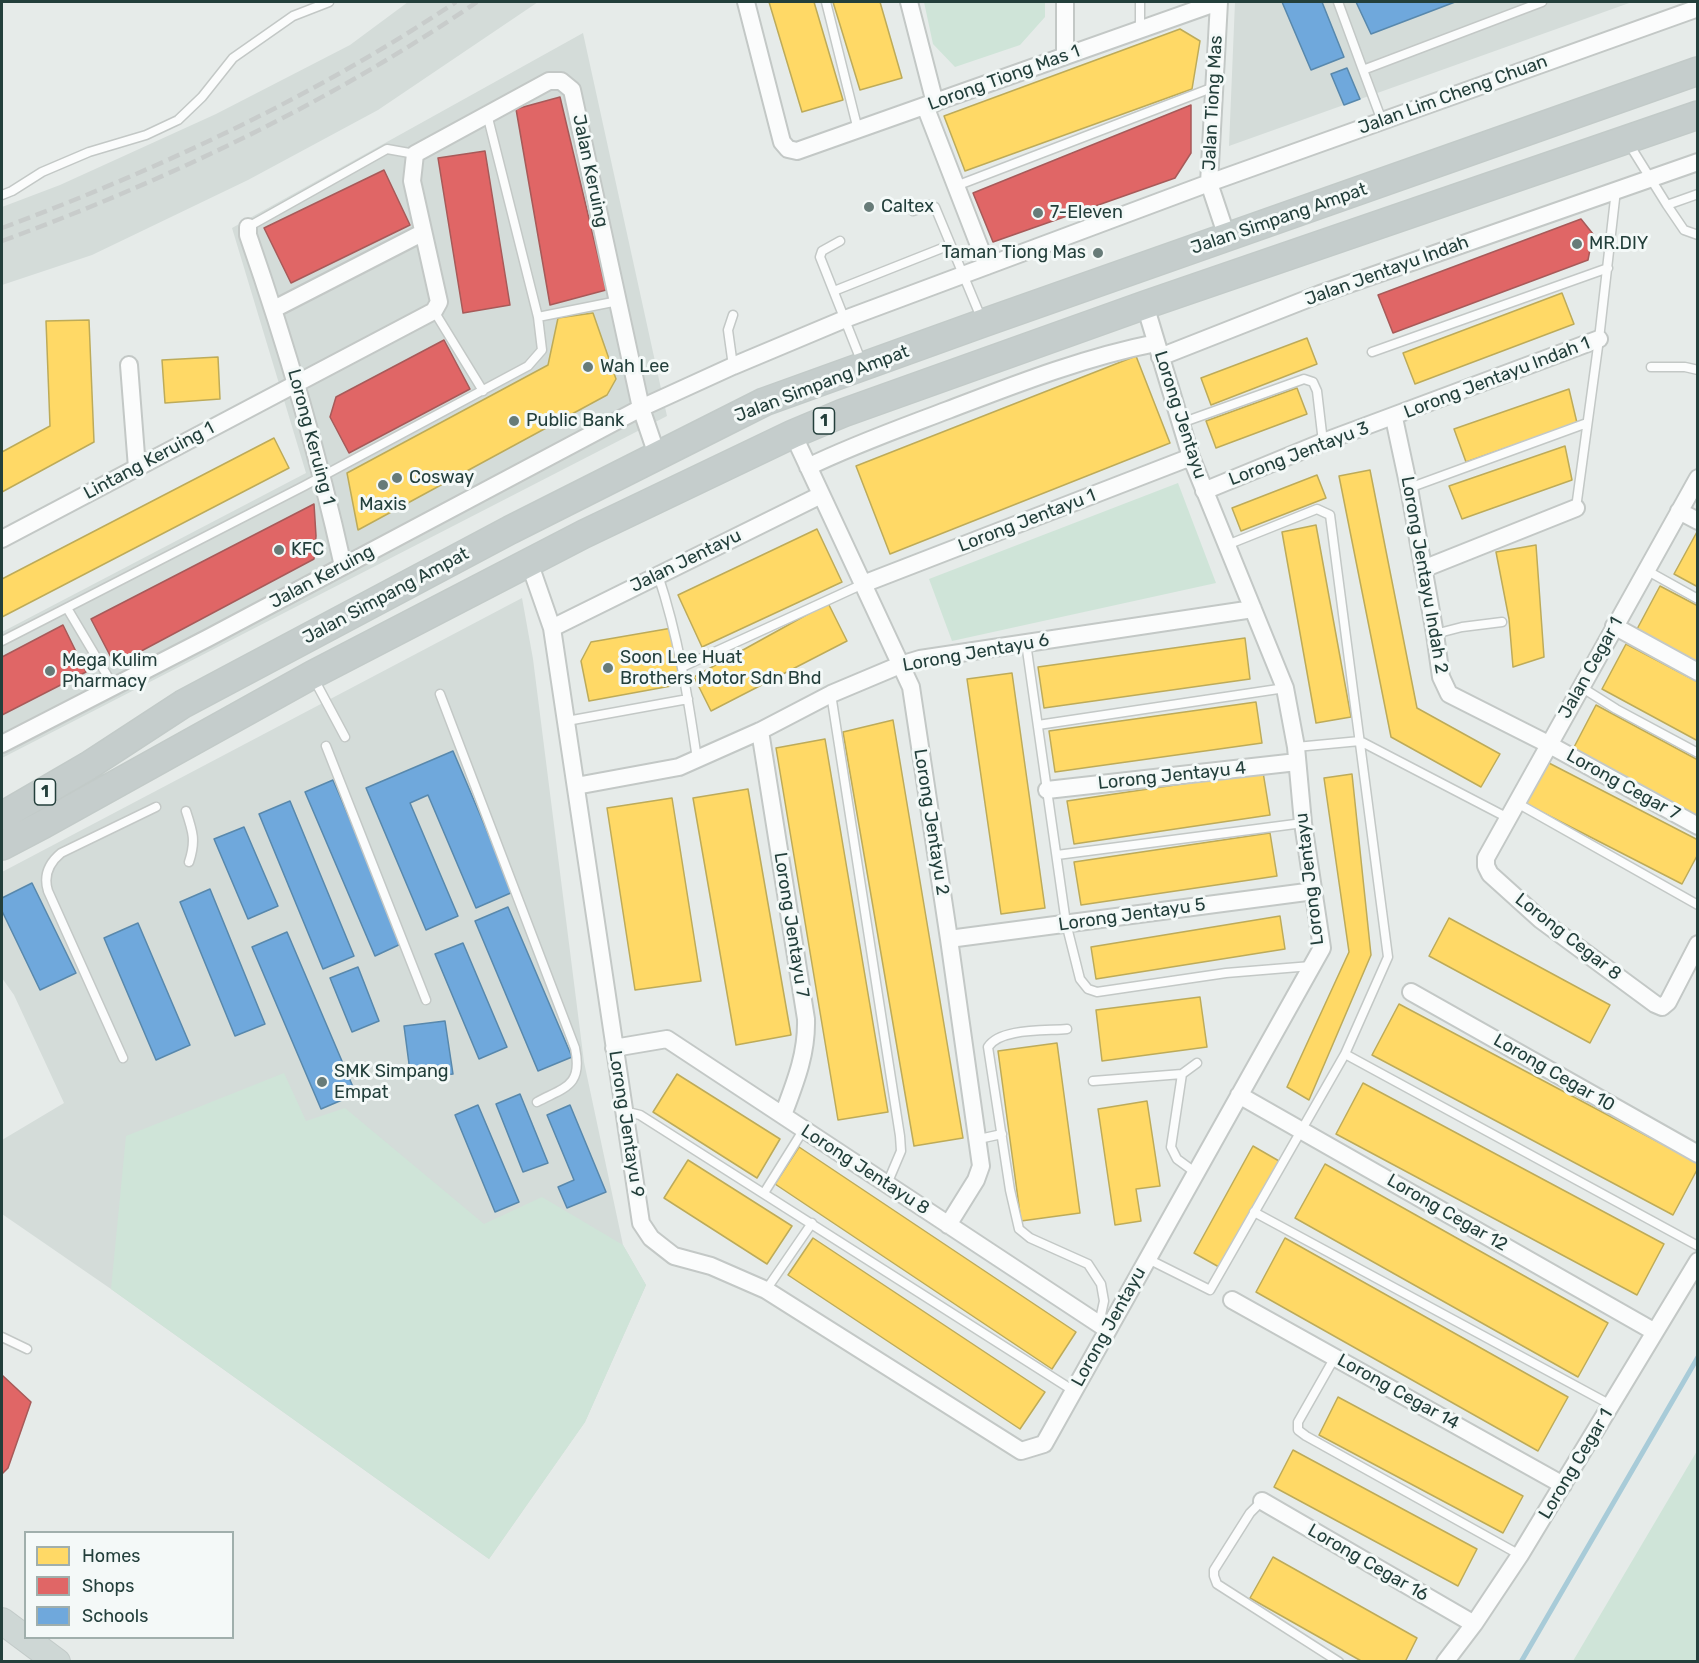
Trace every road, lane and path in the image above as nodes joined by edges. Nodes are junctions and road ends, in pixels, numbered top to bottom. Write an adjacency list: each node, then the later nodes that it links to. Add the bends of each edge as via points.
1 (328, 2): 29 (lane, via 293,16 232,58 178,120 42,172)
2 (746, 2): 20 (street, Lorong Tiong Mas 1, via 782,142 788,149 797,152)
3 (826, 2): 20 (lane)
4 (909, 2): 16 (street)
5 (1065, 2): 12 (street)
6 (1140, 2): 11 (lane)
7 (1219, 2): 11 (street, Lorong Tiong Mas 1); 15 (street, Jalan Tiong Mas)
8 (1338, 2): 13 (lane)
9 (1542, 2): 13 (lane)
10 (1698, 8): 19 (street, Jalan Lim Cheng Chuan)
11 (1140, 29): 12 (street, Lorong Tiong Mas 1)
12 (1065, 56): 16 (street, Lorong Tiong Mas 1)
13 (1363, 70): 19 (lane)
14 (1698, 71): 35 (highway, Jalan Simpang Ampat / 1)
15 (1214, 87): 25 (street, Jalan Tiong Mas); 26 (lane)
16 (930, 104): 20 (street, Lorong Tiong Mas 1); 26 (street)
17 (487, 114): 22 (street); 42 (street, Jalan Keruing, via 549,81 561,81 572,90); 47 (lane)
18 (1698, 115): 21 (highway, Jalan Simpang Ampat / 1)
19 (1382, 121): 25 (street, Jalan Lim Cheng Chuan)
20 (858, 130)
21 (1627, 140): 24 (lane); 43 (highway, Jalan Simpang Ampat / 1)
22 (415, 154): 32 (lane, via 387,149); 33 (street, via 412,181)
23 (1698, 162): 24 (street)
24 (1650, 179): 27 (street); 30 (lane)
25 (1209, 183): 35 (street, Jalan Tiong Mas); 38 (street, Jalan Lim Cheng Chuan)
26 (956, 186): 38 (street)
27 (1616, 190): 39 (lane); 51 (street, Jalan Jentayu Indah)
28 (1698, 194): 30 (lane)
29 (2, 195)
30 (1667, 205): 34 (lane, via 1684,230)
31 (913, 211): 37 (lane, via 929,205 935,207)
32 (248, 227): 44 (street, Lorong Keruing 1)
33 (422, 233): 44 (street); 45 (street, via 439,302)
34 (1698, 235)
35 (1227, 237): 49 (highway, Jalan Simpang Ampat / 1)
36 (840, 241): 41 (lane, via 827,246 820,257)
37 (950, 245): 40 (lane); 41 (lane)
38 (987, 266): 40 (street, Jalan Keruing)
39 (1608, 268): 50 (lane); 52 (lane)
40 (962, 276): 48 (street, Jalan Keruing); 49 (lane)
41 (834, 291): 48 (lane)
42 (618, 302): 47 (lane); 60 (street, Jalan Keruing)
43 (1145, 305): 51 (street, Lorong Jentayu); 64 (highway, Jalan Simpang Ampat / 1)
44 (274, 309): 58 (street, Lorong Keruing 1)
45 (434, 311): 58 (street, Lintang Keruing 1); 59 (lane)
46 (733, 315): 54 (lane, via 728,330)
47 (538, 317): 59 (lane, via 542,350 528,366)
48 (845, 319): 54 (street, Jalan Keruing); 55 (lane)
49 (983, 323): 55 (highway, Jalan Simpang Ampat / 1)
50 (1599, 339): 61 (street, Lorong Jentayu Indah 1); 63 (lane)
51 (1158, 350): 62 (street, Lorong Jentayu); 68 (street, Jalan Jentayu Indah, via 1117,351 986,395)
52 (1372, 352)
53 (129, 365): 69 (street)
54 (733, 366): 60 (street, Jalan Keruing)
55 (863, 366): 66 (highway, Jalan Simpang Ampat / 1, via 764,402)
56 (1651, 367): 57 (lane)
57 (1698, 370)
58 (297, 383): 69 (street, Lintang Keruing 1); 70 (street, Lorong Keruing 1)
59 (483, 391): 70 (lane)
60 (640, 408): 66 (street, Jalan Keruing); 81 (street, Jalan Keruing)
61 (1394, 418): 65 (street, Lorong Jentayu 3); 72 (street, Lorong Jentayu Indah 2)
62 (1181, 423): 65 (lane, via 1304,380 1312,382 1317,391); 67 (street, Lorong Jentayu)
63 (1587, 423): 72 (lane); 75 (lane)
64 (793, 434): 68 (street, Lorong Jentayu 2); 80 (highway, Jalan Simpang Ampat / 1)
65 (1323, 442): 73 (street, Lorong Jentayu 3)
66 (657, 455): 121 (highway, Jalan Simpang Ampat / 1, via 183,704)
67 (1191, 457): 73 (street, Lorong Jentayu); 85 (street, Lorong Jentayu 1)
68 (808, 467): 74 (street, Lorong Jentayu 2)
69 (137, 468): 78 (street, Lintang Keruing 1)
70 (323, 476): 81 (street, Lorong Keruing 1); 87 (lane)
71 (1698, 478): 76 (street, Jalan Cegar 1)
72 (1409, 488): 82 (street, Lorong Jentayu Indah 2)
73 (1204, 491): 79 (street, Lorong Jentayu)
74 (821, 495): 84 (street, Jalan Jentayu); 85 (street, Lorong Jentayu 2)
75 (1576, 508): 82 (street)
76 (1679, 511): 77 (street); 83 (street, Jalan Cegar 1)
77 (1698, 521)
78 (2, 539)
79 (1227, 545): 88 (street, Lorong Jentayu); 109 (lane, via 1317,509 1330,515)
80 (529, 562): 91 (street, Lorong Jentayu 9); 98 (highway, Jalan Simpang Ampat / 1)
81 (343, 566): 99 (street, Jalan Keruing)
82 (1424, 569): 92 (street, Lorong Jentayu Indah 2)
83 (1646, 570): 86 (lane); 90 (street, Jalan Cegar 1)
84 (658, 575): 91 (street, Jalan Jentayu); 96 (lane)
85 (863, 584): 95 (street, Lorong Jentayu 2); 96 (lane)
86 (1698, 599)
87 (67, 608): 93 (lane); 99 (lane)
88 (1253, 609): 94 (street, Lorong Jentayu 6); 101 (street, Lorong Jentayu)
89 (1503, 622): 92 (lane)
90 (1614, 626): 97 (street); 100 (street, Jalan Cegar 1)
91 (552, 628): 105 (street, Lorong Jentayu 9)
92 (1435, 634): 111 (street, Lorong Jentayu Indah 2, via 1441,677 1449,693)
93 (2, 641)
94 (1026, 643): 95 (street, Lorong Jentayu 6); 106 (lane)
95 (900, 665): 103 (street, Lorong Jentayu 6); 132 (street, Lorong Jentayu 2, via 911,687)
96 (682, 667): 104 (lane)
97 (1698, 672)
98 (312, 675): 108 (lane); 125 (highway, Jalan Simpang Ampat / 1)
99 (114, 687): 110 (street, Jalan Keruing)
100 (1581, 687): 111 (street, Jalan Cegar 1); 113 (lane)
101 (1285, 688): 106 (lane); 114 (street, Lorong Jentayu)
102 (440, 694): 145 (lane, via 575,1048 578,1072 570,1084)
103 (831, 694): 107 (street, Lorong Jentayu 6); 154 (lane, via 900,1136 901,1151)
104 (688, 699): 105 (lane); 115 (lane)
105 (567, 721): 116 (street, Lorong Jentayu 9)
106 (1038, 725): 117 (lane)
107 (760, 731): 115 (street, Lorong Jentayu 6); 146 (street, Lorong Jentayu 7, via 806,1019 803,1062)
108 (345, 737)
109 (1360, 741): 114 (lane); 122 (lane); 139 (lane, via 1388,957)
110 (2, 744)
111 (1548, 744): 118 (street, Jalan Cegar 1); 124 (street, Lorong Cegar 7)
112 (326, 746): 136 (lane)
113 (1698, 753)
114 (1296, 755): 117 (street, Lorong Jentayu 4); 123 (street, Lorong Jentayu)
115 (698, 759): 116 (street, Lorong Jentayu 6, via 679,767)
116 (576, 786): 138 (street, Lorong Jentayu 9)
117 (1047, 790): 126 (lane)
118 (1517, 803): 122 (street, Jalan Cegar 1); 130 (lane)
119 (156, 807): 140 (lane, via 61,853 54,858 45,881)
120 (186, 811): 128 (lane, via 194,846)
121 (2, 816)
122 (1508, 818): 127 (street, Jalan Cegar 1)
123 (1303, 823): 126 (lane); 129 (street, Lorong Jentayu)
124 (1698, 826)
125 (2, 846)
126 (1057, 855): 131 (lane)
127 (1486, 858): 133 (street, Lorong Cegar 8, via 1490,874 1541,920 1662,1007)
128 (189, 862)
129 (1314, 891): 131 (street, Lorong Jentayu 5); 134 (street, Lorong Jentayu, via 1322,948)
130 (1698, 905)
131 (1066, 924): 132 (street, Lorong Jentayu 5); 134 (lane, via 1080,979 1088,989 1097,992)
132 (950, 939): 151 (street, Lorong Jentayu 2)
133 (1698, 944)
134 (1311, 966): 144 (street, Lorong Jentayu)
135 (1411, 992): 152 (street, Lorong Cegar 10)
136 (426, 1000)
137 (1067, 1029): 150 (lane, via 1007,1034 988,1047)
138 (614, 1048): 146 (street, Lorong Jentayu 8, via 668,1039); 147 (street, Lorong Jentayu 9)
139 (1345, 1054): 149 (lane); 159 (lane)
140 (123, 1058)
141 (1197, 1063): 142 (lane)
142 (1182, 1074): 143 (lane); 153 (lane, via 1172,1147 1177,1159)
143 (1092, 1081)
144 (1239, 1095): 149 (street, Lorong Cegar 12); 153 (street, Lorong Jentayu)
145 (537, 1102)
146 (783, 1115): 148 (street, Lorong Jentayu 8)
147 (626, 1117): 155 (lane, via 632,1113 639,1115); 162 (street, Lorong Jentayu 9, via 641,1223 651,1238 674,1256 711,1266)
148 (804, 1129): 154 (street, Lorong Jentayu 8); 155 (lane)
149 (1300, 1130): 156 (lane); 165 (street, Lorong Cegar 12)
150 (1002, 1134): 151 (lane); 164 (lane, via 1019,1229 1030,1238 1088,1264 1101,1284)
151 (979, 1139): 158 (street, Lorong Jentayu 2, via 979,1173)
152 (1698, 1154)
153 (1196, 1173): 160 (street, Lorong Jentayu)
154 (887, 1184): 158 (street, Lorong Jentayu 8)
155 (764, 1193): 157 (lane)
156 (1254, 1212): 160 (lane, via 1210,1290); 170 (lane)
157 (812, 1223): 162 (lane); 169 (lane)
158 (948, 1225): 164 (street, Lorong Jentayu 8)
159 (1698, 1246)
160 (1148, 1259): 164 (street, Lorong Jentayu)
161 (1698, 1261): 165 (street, Lorong Cegar 1)
162 (766, 1290): 171 (street, Lorong Jentayu 9, via 1021,1451)
163 (1232, 1299): 168 (street, Lorong Cegar 14)
164 (1104, 1327): 169 (street, Lorong Jentayu)
165 (1655, 1332): 170 (street, Lorong Cegar 1)
166 (2, 1337): 167 (lane)
167 (27, 1349)
168 (1335, 1357): 172 (street, Lorong Cegar 14); 174 (lane, via 1298,1422 1298,1430)
169 (1074, 1391): 171 (street, Lorong Jentayu)
170 (1611, 1405): 172 (street, Lorong Cegar 1)
171 (1044, 1444)
172 (1563, 1485): 174 (street, Lorong Cegar 1)
173 (1262, 1501): 176 (street, Lorong Cegar 16); 180 (lane, via 1250,1513 1215,1570 1217,1584)
174 (1520, 1556): 176 (street, Lorong Cegar 1)
175 (2, 1621): 177 (main road)
176 (1473, 1624): 181 (street, Lorong Cegar 1)
177 (24, 1637)
178 (26, 1639): 179 (main road)
179 (57, 1662)
180 (1340, 1662)
181 (1444, 1662)

